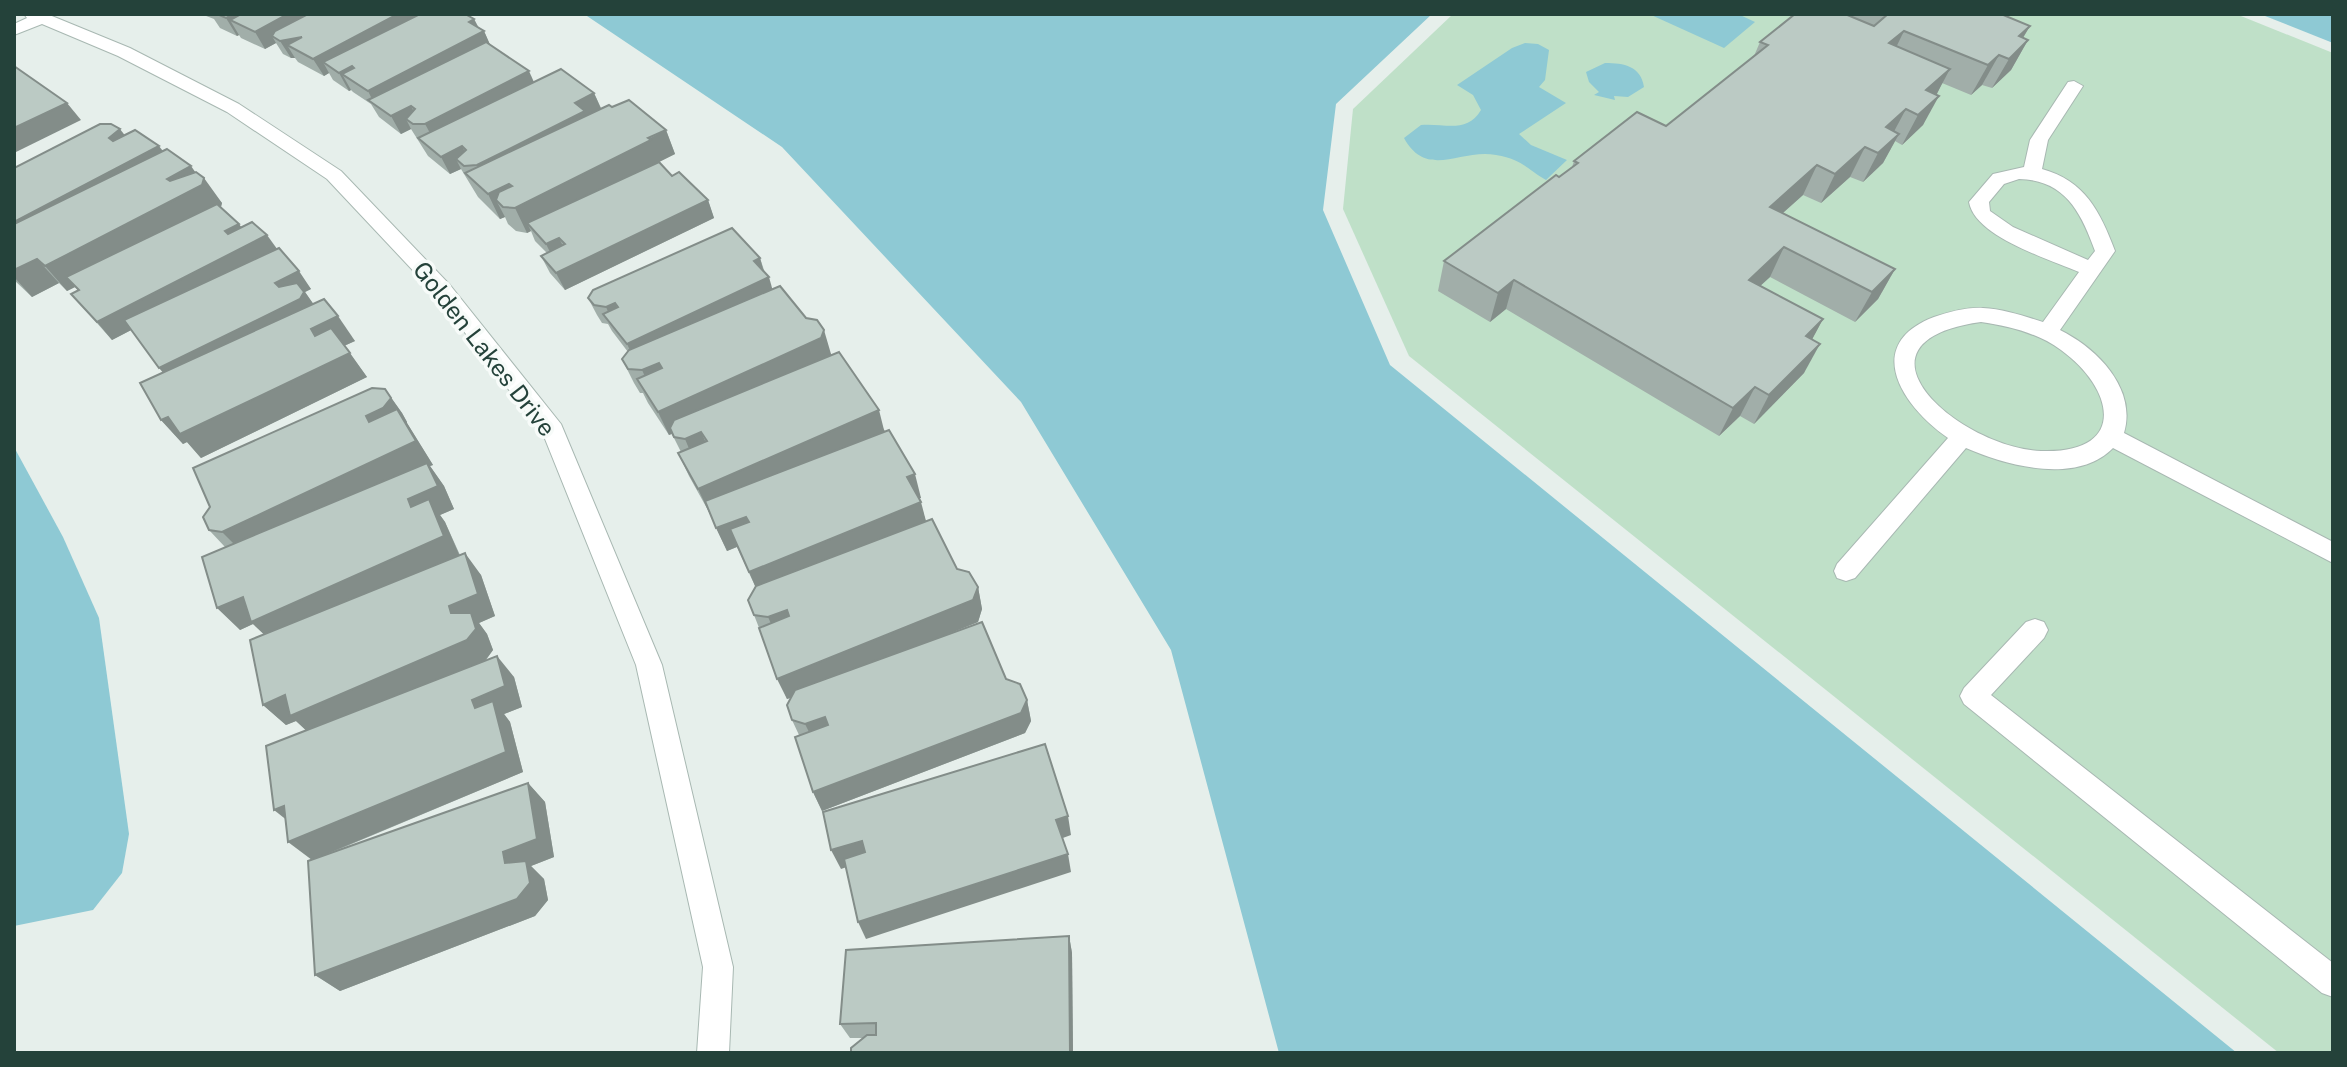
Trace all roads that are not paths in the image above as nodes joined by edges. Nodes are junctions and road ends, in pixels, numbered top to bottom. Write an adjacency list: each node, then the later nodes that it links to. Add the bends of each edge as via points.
1 (36, 16): 2 (street, Golden Lakes Drive); 13 (street, Golden Lakes Drive, via 124,52 233,108 334,175 443,290 553,430 649,665 718,967)
2 (14, 30)
3 (2074, 86): 4 (street, via 2039,140)
4 (2032, 173): 5 (street, via 2076,194 2092,218 2105,251); 5 (street, via 1997,179 1979,202 1981,214 2006,232)
5 (2094, 271): 6 (street)
6 (2047, 333): 7 (street, via 1981,315 1954,316 1915,333 1905,349 1908,380 1925,407); 8 (street, via 2088,359 2106,379 2119,420)
7 (1963, 436): 8 (street, via 2015,456 2055,460 2089,453); 10 (street)
8 (2111, 437): 9 (street)
9 (2333, 553)
10 (1846, 571)
11 (2035, 630): 12 (street, via 1973,696)
12 (2333, 982)
13 (713, 1053)

